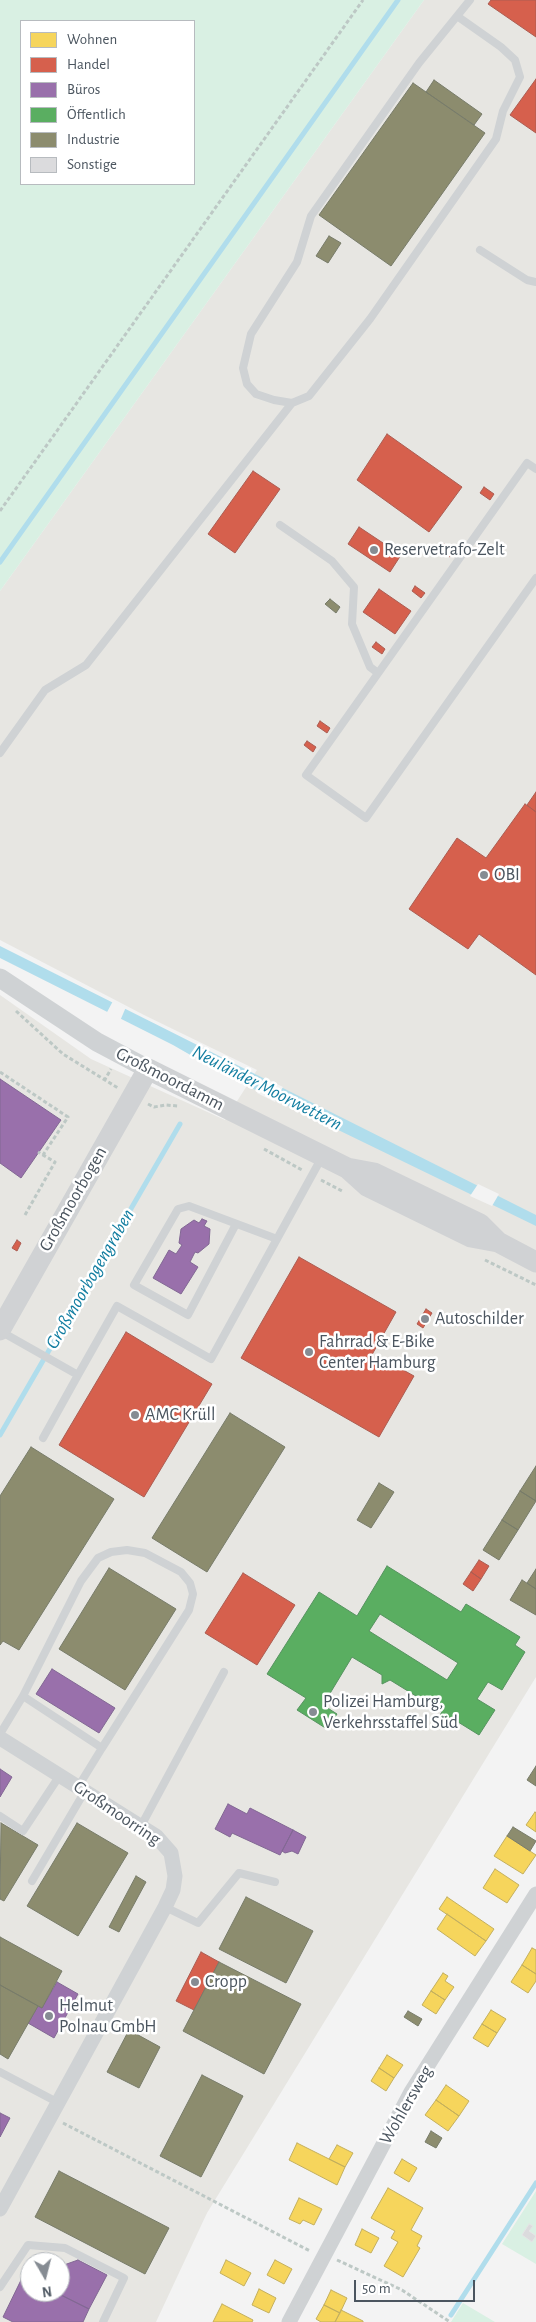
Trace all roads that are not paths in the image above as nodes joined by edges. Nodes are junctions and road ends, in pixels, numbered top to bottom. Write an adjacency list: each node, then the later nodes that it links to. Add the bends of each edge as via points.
1 (470, 0): 2 (lane)
2 (457, 16): 5 (lane, via 419,63 310,216 297,262 251,334 243,368 248,384 256,394); 5 (lane, via 515,60 520,77 503,111 496,139 348,348 309,396)
3 (480, 250): 4 (lane, via 527,280)
4 (536, 282)
5 (292, 403): 10 (lane, via 86,665 45,690)
6 (536, 469): 9 (lane, via 527,462)
7 (280, 524): 9 (lane, via 332,561 354,587 352,624 370,667)
8 (536, 578): 9 (lane, via 366,818 306,775)
9 (378, 674)
10 (0, 753)
11 (0, 978): 12 (street, Großmoordamm, via 97,1042)
12 (148, 1069): 13 (main road, Großmoordamm); 21 (main road, Großmoorbogen)
13 (323, 1156): 14 (main road, Großmoordamm); 18 (lane)
14 (347, 1168): 15 (main road, Großmoordamm, via 374,1173); 17 (main road, Großmoordamm, via 367,1186)
15 (469, 1219): 17 (main road); 19 (main road, Großmoordamm, via 480,1224)
16 (236, 1224): 16 (lane, via 189,1206 178,1209 134,1285 188,1315); 18 (lane)
17 (444, 1224): 19 (main road, Großmoordamm, via 471,1237)
18 (277, 1239): 22 (lane, via 211,1359 117,1306)
19 (498, 1242): 20 (main road, Großmoordamm)
20 (536, 1262)
21 (0, 1331): 22 (lane)
22 (78, 1375): 23 (lane)
23 (43, 1438)
24 (224, 1672): 31 (lane)
25 (23, 1696): 26 (lane); 27 (lane); 27 (lane, via 81,1581 98,1558 127,1550 145,1553 180,1572 190,1583 193,1594 189,1610)
26 (0, 1736): 28 (street, Großmoorring)
27 (102, 1748): 29 (lane)
28 (60, 1775): 29 (street, Großmoorring); 30 (lane, via 23,1831)
29 (82, 1789): 31 (street, Großmoorring); 32 (lane)
30 (0, 1816)
31 (141, 1826): 35 (street, Großmoorring, via 163,1842 173,1858 175,1884)
32 (32, 1881)
33 (275, 1882): 35 (lane, via 239,1873 198,1923)
34 (536, 1894): 41 (street, Wohlersweg, via 411,2092)
35 (165, 1908): 37 (street, Großmoorring)
36 (0, 2072): 37 (lane)
37 (57, 2102): 38 (street, Großmoorring)
38 (0, 2209)
39 (0, 2287): 40 (lane, via 28,2245 65,2248 124,2278)
40 (103, 2322)
41 (289, 2322)

